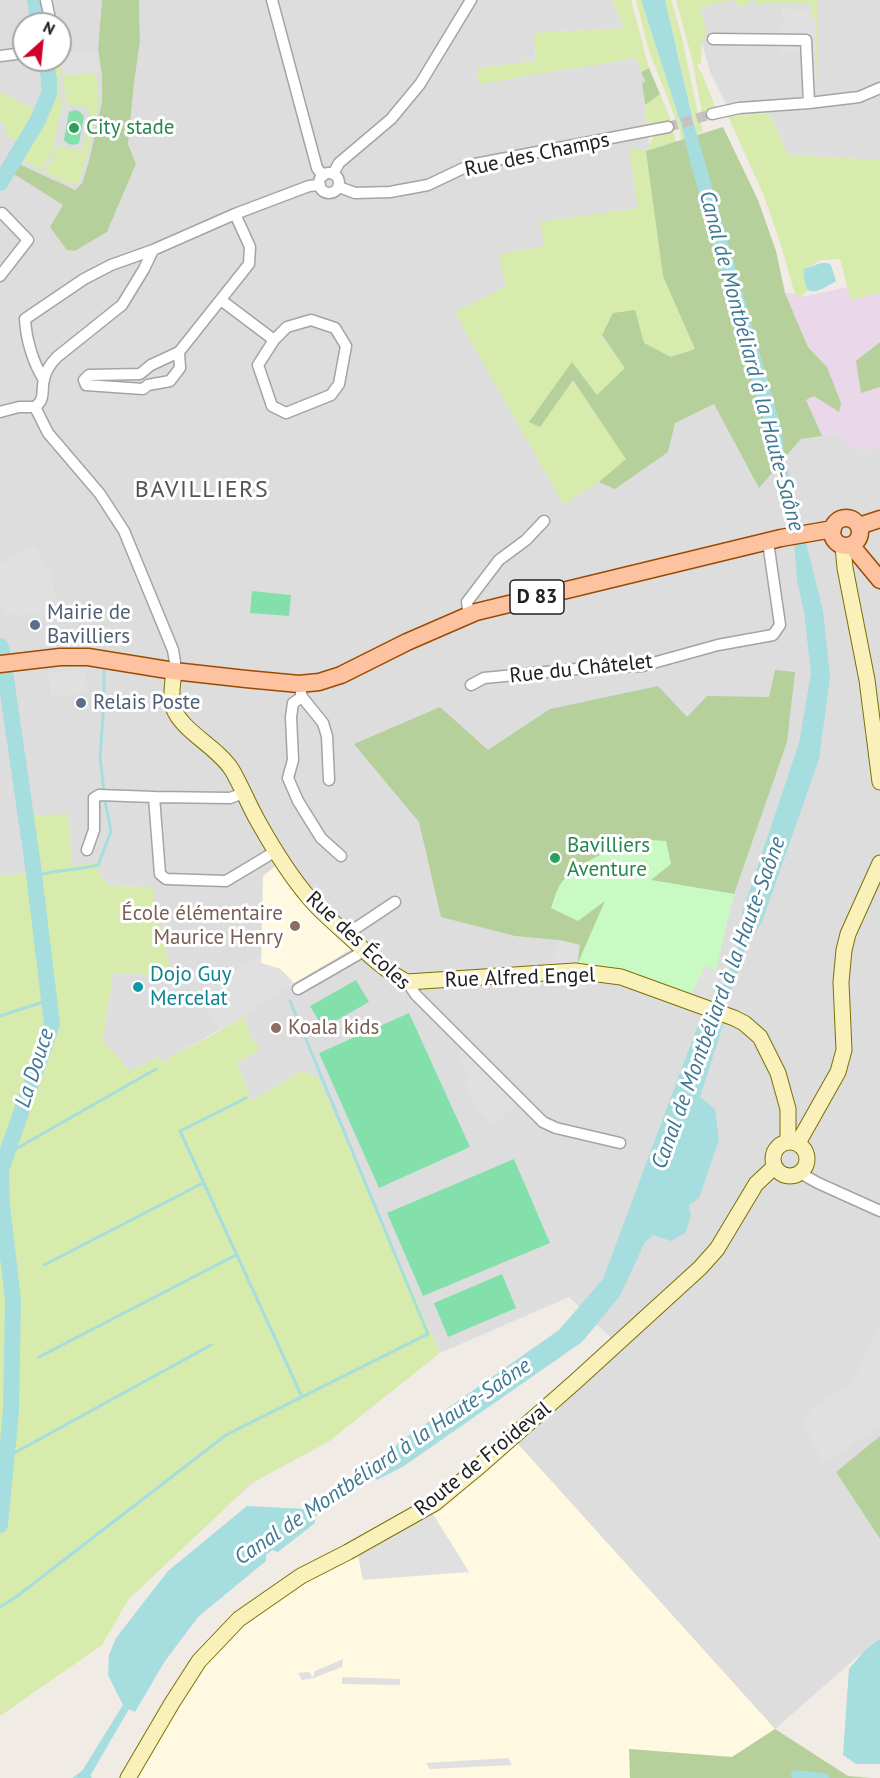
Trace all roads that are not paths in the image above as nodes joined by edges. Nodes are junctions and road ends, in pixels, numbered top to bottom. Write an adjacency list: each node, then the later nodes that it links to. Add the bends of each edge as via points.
1 (272, 0): 8 (street, via 317,168)
2 (471, 0): 8 (street, via 420,84 391,119)
3 (713, 39): 5 (street, via 806,40)
4 (880, 88): 5 (street, via 859,97)
5 (809, 103): 6 (street)
6 (712, 114)
7 (668, 127): 9 (street, Rue des Champs, via 470,165 428,185 400,191 355,193)
8 (325, 178): 9 (street, via 339,181); 9 (street, Rue des Champs, via 322,190 334,192); 11 (street)
9 (339, 187)
10 (2, 213): 13 (street, via 28,240)
11 (235, 214): 12 (street); 14 (street, via 250,248 249,264)
12 (153, 250): 17 (street, via 122,305 57,357); 17 (street, via 84,279 24,319)
13 (0, 276)
14 (221, 300): 15 (street); 16 (street)
15 (274, 340): 15 (street, via 258,365 272,406 286,413 331,395 339,384 346,346 335,328 311,320 287,327)
16 (180, 352): 16 (street, via 180,368 170,381 143,389 86,385 84,380 90,375 140,375 151,365)
17 (44, 380): 18 (street, via 44,394)
18 (35, 407): 19 (street); 29 (street, via 48,433 100,494 124,531 173,650)
19 (0, 412)
20 (880, 519): 22 (main road)
21 (544, 521): 27 (street, via 499,560 467,602)
22 (859, 526): 23 (main road, via 852,519 843,519); 25 (main road, via 856,542)
23 (833, 529): 24 (main road, D 83); 25 (main road, via 836,541)
24 (768, 542): 27 (main road, D 83); 30 (street, Rue du Châtelet, via 780,625 773,635 642,666 484,678)
25 (848, 545): 26 (main road); 33 (street, via 845,568 867,680)
26 (880, 580)
27 (469, 615): 31 (main road, D 83)
28 (0, 664): 29 (main road, D 83, via 88,657)
29 (174, 671): 31 (main road, D 83); 34 (street, Rue des Écoles, via 173,705 180,722 224,760)
30 (471, 685)
31 (300, 690): 32 (street, via 323,723); 38 (street, via 291,717 293,760 288,778 321,838)
32 (329, 780)
33 (880, 782)
34 (244, 793): 35 (street, via 230,798); 37 (street, Rue des Écoles)
35 (154, 797): 36 (street, via 94,798 93,830); 37 (street, via 160,874 166,879 226,881)
36 (87, 850)
37 (276, 851): 41 (street, Rue des Écoles, via 310,899)
38 (341, 856)
39 (880, 863): 45 (street, via 844,950 844,1050 838,1072)
40 (395, 902): 41 (street)
41 (347, 934): 42 (street, Rue des Écoles)
42 (364, 951): 43 (street, Rue des Écoles, via 394,976); 44 (street)
43 (413, 981): 45 (street, Rue Alfred Engel, via 575,971 621,977 744,1023 760,1037 778,1073); 46 (street, Rue des Écoles, via 416,995 543,1122)
44 (298, 989)
45 (793, 1142): 47 (street, via 774,1150); 48 (street, via 806,1152)
46 (620, 1143)
47 (774, 1167): 48 (street, via 783,1175); 50 (street, Route de Froideval, via 756,1184 717,1249 700,1268 475,1470 422,1512 301,1576 239,1619 199,1661)
48 (800, 1173): 49 (street)
49 (880, 1211)
50 (128, 1778)

